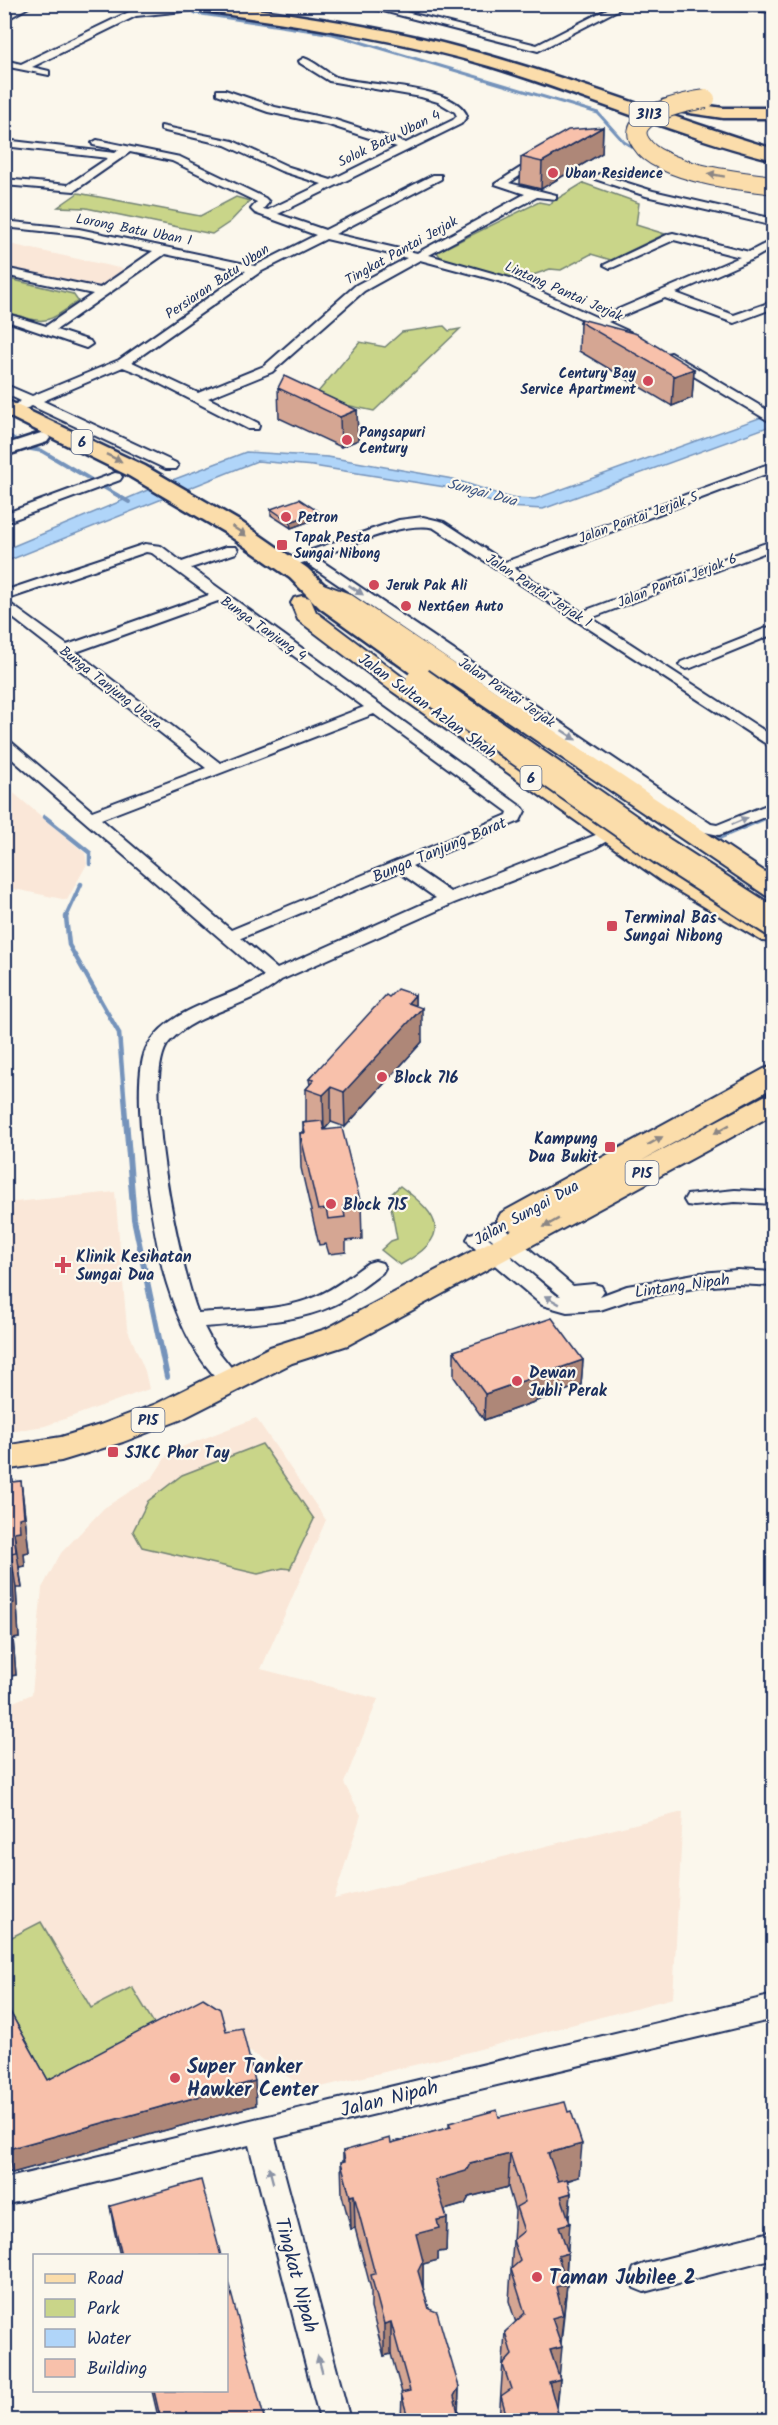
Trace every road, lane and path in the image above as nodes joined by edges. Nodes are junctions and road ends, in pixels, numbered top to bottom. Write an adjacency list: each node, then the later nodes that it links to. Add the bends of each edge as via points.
1 (30, 4): 11 (street)
2 (246, 4): 18 (highway, 3113, via 399,28 519,59)
3 (360, 4): 12 (street)
4 (608, 4): 12 (street)
5 (625, 4): 12 (street, via 538,48)
6 (704, 4): 9 (street)
7 (751, 4): 9 (street)
8 (197, 5): 10 (street); 16 (highway, 3113, via 377,33)
9 (774, 7)
10 (136, 9): 15 (street)
11 (4, 18)
12 (526, 45)
13 (304, 61): 28 (street, Solok Batu Uban 4, via 333,79 422,94 460,110 462,116 457,122)
14 (4, 63): 15 (street)
15 (23, 67): 17 (street)
16 (525, 72): 30 (highway, 3113); 33 (highway, via 536,81 742,168)
17 (45, 73)
18 (607, 89): 21 (highway); 27 (highway, 3113)
19 (221, 92): 28 (street)
20 (741, 96): 38 (highway, one-way to 20, bridge, via 682,168 649,154 636,136 638,127 648,118 679,104)
21 (664, 104): 22 (highway, via 723,113); 24 (highway)
22 (774, 113)
23 (165, 128): 37 (street, via 229,143 285,169)
24 (774, 139)
25 (4, 143): 31 (street)
26 (97, 143): 29 (street)
27 (774, 146)
28 (407, 147): 37 (street, Solok Batu Uban 4)
29 (129, 148): 31 (street); 41 (street, via 184,162 261,200 257,209)
30 (774, 155)
31 (118, 156): 36 (street, via 70,189)
32 (520, 171): 39 (street, via 500,184)
33 (774, 176)
34 (437, 177): 45 (street, Persiaran Batu Uban)
35 (598, 177): 42 (street, via 650,194)
36 (4, 182)
37 (330, 183): 41 (street, Solok Batu Uban 4)
38 (774, 185)
39 (535, 193): 40 (street); 48 (street, Tingkat Pantai Jerjak)
40 (552, 197)
41 (269, 214): 45 (street, Lintang Pantai Jerjak)
42 (774, 223)
43 (11, 225): 44 (street); 47 (street, Lorong Batu Uban 1, via 79,232)
44 (4, 233)
45 (326, 234): 48 (street, Lintang Pantai Jerjak); 51 (street, Persiaran Batu Uban)
46 (774, 242): 49 (street)
47 (163, 250): 51 (street, Lorong Batu Uban 1); 53 (street)
48 (420, 256): 57 (street, Lintang Pantai Jerjak, via 518,284); 64 (street, Tingkat Pantai Jerjak, via 351,294 268,369)
49 (751, 256): 50 (street, via 673,236); 54 (street)
50 (610, 265)
51 (256, 270): 62 (street, Persiaran Batu Uban)
52 (4, 271): 53 (street)
53 (102, 292): 58 (street)
54 (667, 294): 55 (street, via 732,318); 57 (street)
55 (774, 304)
56 (4, 316): 58 (street)
57 (598, 322): 59 (street, Lintang Pantai Jerjak)
58 (48, 330): 60 (street)
59 (641, 342)
60 (87, 344)
61 (659, 351): 66 (street)
62 (123, 363): 64 (street); 65 (street, Persiaran Batu Uban)
63 (4, 388): 65 (street)
64 (197, 398): 67 (street)
65 (14, 409): 68 (highway, Jalan Sultan Azlan Shah / 6); 71 (highway, Jalan Sultan Azlan Shah / 6)
66 (769, 417)
67 (253, 426)
68 (41, 438): 69 (street); 72 (highway, Jalan Sultan Azlan Shah / 6)
69 (4, 451)
70 (774, 466): 79 (street, Jalan Pantai Jerjak 5)
71 (155, 479): 72 (highway, Jalan Sultan Azlan Shah / 6); 73 (highway, Jalan Sultan Azlan Shah / 6)
72 (104, 482): 74 (street)
73 (180, 504): 76 (highway, Jalan Sultan Azlan Shah / 6); 77 (highway, Jalan Sultan Azlan Shah / 6, one-way to 77)
74 (4, 519)
75 (774, 544): 84 (street, Jalan Pantai Jerjak 6)
76 (231, 550): 78 (street); 81 (highway, Jalan Sultan Azlan Shah / 6)
77 (296, 560): 79 (street, Jalan Pantai Jerjak 1, via 423,521 439,525); 81 (highway, Jalan Sultan Azlan Shah / 6); 93 (street, Jalan Pantai Jerjak, one-way to 93, via 706,828 719,830)
78 (180, 567): 80 (street, Bunga Tanjung 4); 82 (street, Bunga Tanjung 4, via 150,548)
79 (503, 567): 84 (street, Jalan Pantai Jerjak 1)
80 (219, 596): 86 (street); 89 (street, Bunga Tanjung 4)
81 (310, 596): 88 (highway, Jalan Sultan Azlan Shah / 6, via 319,609); 95 (main road, Jalan Sultan Azlan Shah / 6, via 306,615); 97 (main road, Jalan Sultan Azlan Shah / 6, via 342,598)
82 (4, 597)
83 (4, 604): 86 (street, Bunga Tanjung Utara)
84 (580, 617): 91 (street, Jalan Pantai Jerjak 1)
85 (770, 634): 87 (street)
86 (65, 651): 92 (street, Bunga Tanjung Utara)
87 (686, 665)
88 (426, 680): 97 (highway, Jalan Sultan Azlan Shah / 6, via 674,843); 100 (highway, Jalan Sultan Azlan Shah / 6, bridge, via 662,851)
89 (377, 708): 92 (street); 96 (street, Bunga Tanjung Barat, via 518,813)
90 (4, 744): 94 (street)
91 (774, 744)
92 (218, 769): 94 (street)
93 (774, 807)
94 (91, 817): 101 (street)
95 (603, 837): 98 (street); 99 (main road, Jalan Sultan Azlan Shah / 6)
96 (400, 866): 98 (street); 101 (street, Bunga Tanjung Barat)
97 (772, 894): 99 (main road, via 755,909)
98 (448, 899): 103 (street)
99 (720, 906): 102 (main road, Jalan Sultan Azlan Shah / 6)
100 (774, 923)
101 (229, 936): 103 (street)
102 (774, 936)
103 (274, 976): 111 (street, via 190,1018 165,1037 151,1060 148,1088 156,1169 176,1280)
104 (774, 1075): 108 (main road, Jalan Sungai Dua / P15, one-way to 104)
105 (774, 1102): 108 (main road, Jalan Sungai Dua / P15, one-way to 108)
106 (774, 1198): 107 (street)
107 (694, 1200)
108 (494, 1242): 110 (street, Lintang Nipah, via 549,1300 559,1305 619,1300 627,1293 702,1280); 112 (main road, Jalan Sungai Dua / P15, via 337,1337 281,1355)
109 (375, 1268): 111 (street, via 336,1296 317,1304 276,1313)
110 (774, 1278)
111 (192, 1321): 112 (street, via 207,1351)
112 (231, 1380): 113 (main road, Jalan Sungai Dua / P15, via 168,1412 111,1434 61,1449)
113 (4, 1458)
114 (774, 2007): 115 (street, Jalan Nipah)
115 (259, 2129): 116 (street, Jalan Nipah); 119 (street, Tingkat Nipah, one-way to 115)
116 (4, 2192)
117 (774, 2244): 118 (street)
118 (644, 2278)
119 (335, 2421)

